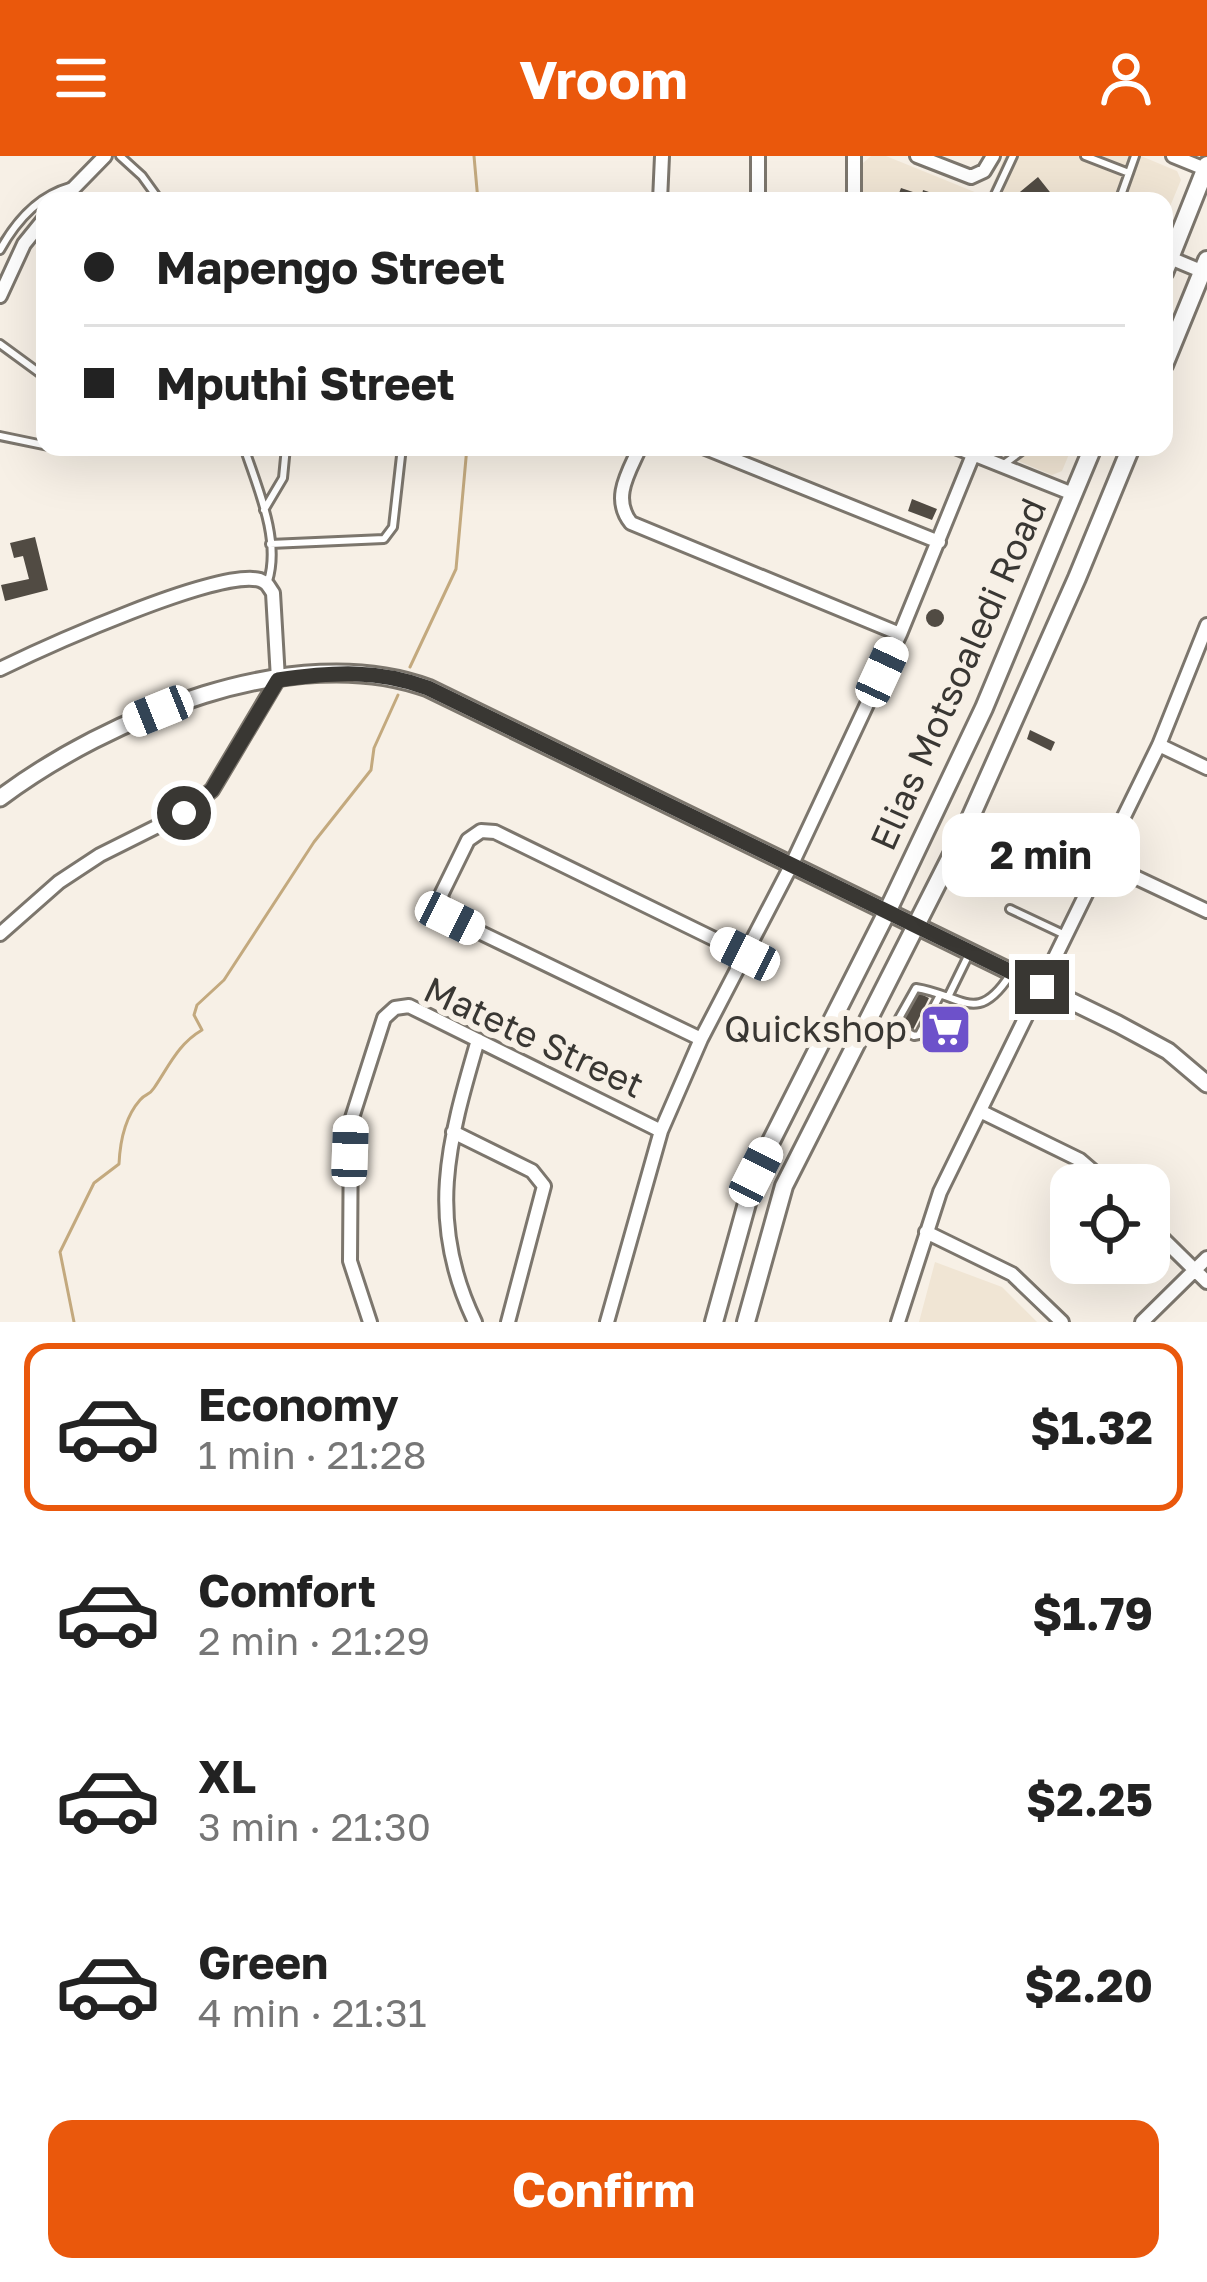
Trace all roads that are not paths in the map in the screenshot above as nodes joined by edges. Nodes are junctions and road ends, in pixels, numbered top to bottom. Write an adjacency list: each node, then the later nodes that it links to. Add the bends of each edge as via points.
1 (105, 156): 16 (street)
2 (120, 156): 19 (lane)
3 (662, 156): 20 (street)
4 (758, 156): 21 (street)
5 (854, 156): 22 (street)
6 (917, 156): 7 (street, via 971,177)
7 (993, 156)
8 (1012, 156): 23 (lane)
9 (1085, 156): 13 (lane)
10 (1112, 156): 13 (lane)
11 (1135, 156): 15 (lane)
12 (1173, 156): 14 (street)
13 (1109, 166): 15 (lane)
14 (1206, 167): 28 (main road)
15 (1129, 172): 24 (lane)
16 (79, 184): 17 (lane); 18 (street)
17 (54, 192)
18 (71, 192)
19 (154, 192)
20 (660, 192)
21 (758, 192)
22 (854, 192)
23 (996, 192)
24 (1121, 192)
25 (36, 205): 27 (lane)
26 (36, 229): 31 (street)
27 (0, 250)
28 (1173, 251)
29 (1173, 266): 30 (street)
30 (1205, 268): 33 (main road)
31 (0, 296)
32 (0, 344): 34 (lane)
33 (1173, 344)
34 (36, 370)
35 (0, 436): 36 (lane)
36 (36, 443)
37 (247, 456): 49 (lane)
38 (285, 456): 49 (lane, via 283,478)
39 (401, 456): 51 (lane, via 385,539)
40 (636, 456): 54 (street, via 621,504 640,529)
41 (725, 456): 50 (street)
42 (972, 456): 50 (street)
43 (978, 456): 47 (street)
44 (1012, 456): 47 (lane)
45 (1089, 456): 48 (main road, Elias Motsoaledi Road)
46 (1126, 456): 65 (main road, Elias Motsoaledi Road)
47 (1001, 466): 48 (street)
48 (1073, 494): 63 (main road, Elias Motsoaledi Road)
49 (264, 510): 51 (lane)
50 (939, 542): 54 (street)
51 (270, 544): 52 (lane)
52 (267, 584): 55 (street, via 238,581 174,597); 56 (street, via 276,608)
53 (1207, 625): 57 (street)
54 (900, 634): 61 (street)
55 (0, 669)
56 (278, 680): 59 (street, via 111,730); 61 (street, via 364,672 409,681); 66 (street, via 198,804 100,854)
57 (1159, 745): 58 (street); 60 (street)
58 (1207, 767)
59 (0, 798)
60 (1102, 862): 64 (street); 67 (street)
61 (792, 864): 63 (street); 69 (street)
62 (1010, 909): 67 (lane)
63 (888, 910): 65 (street); 91 (main road, Elias Motsoaledi Road, via 756,1172)
64 (1207, 911)
65 (916, 924): 68 (street); 71 (main road, Elias Motsoaledi Road)
66 (0, 934)
67 (1066, 936): 72 (street)
68 (970, 951): 70 (street); 74 (lane)
69 (745, 954): 75 (street); 75 (street, via 488,830 468,840 441,895 450,918)
70 (1012, 971): 72 (street); 74 (lane, via 989,1002)
71 (886, 985): 73 (lane); 92 (main road, Elias Motsoaledi Road, via 784,1186)
72 (1042, 987): 77 (street, via 1168,1052); 78 (street)
73 (910, 995): 74 (lane, via 919,988); 74 (lane, via 897,1023 914,1036)
74 (944, 996)
75 (700, 1039): 79 (street)
76 (478, 1040): 79 (street, Matete Street); 80 (street); 87 (street, Matete Street, via 409,1006 384,1018 351,1121 350,1261)
77 (1207, 1084)
78 (982, 1112): 81 (street); 82 (street)
79 (661, 1131): 90 (street)
80 (453, 1132): 88 (street, via 446,1235); 89 (street, via 532,1171 544,1186)
81 (1085, 1164)
82 (926, 1232): 93 (street); 94 (street, via 1012,1274)
83 (1170, 1246): 85 (street)
84 (1207, 1258): 85 (street)
85 (1195, 1270): 86 (street); 95 (street)
86 (1207, 1282)
87 (370, 1322)
88 (476, 1322)
89 (508, 1322)
90 (608, 1322)
91 (714, 1322)
92 (746, 1322)
93 (898, 1322)
94 (1062, 1322)
95 (1142, 1322)

